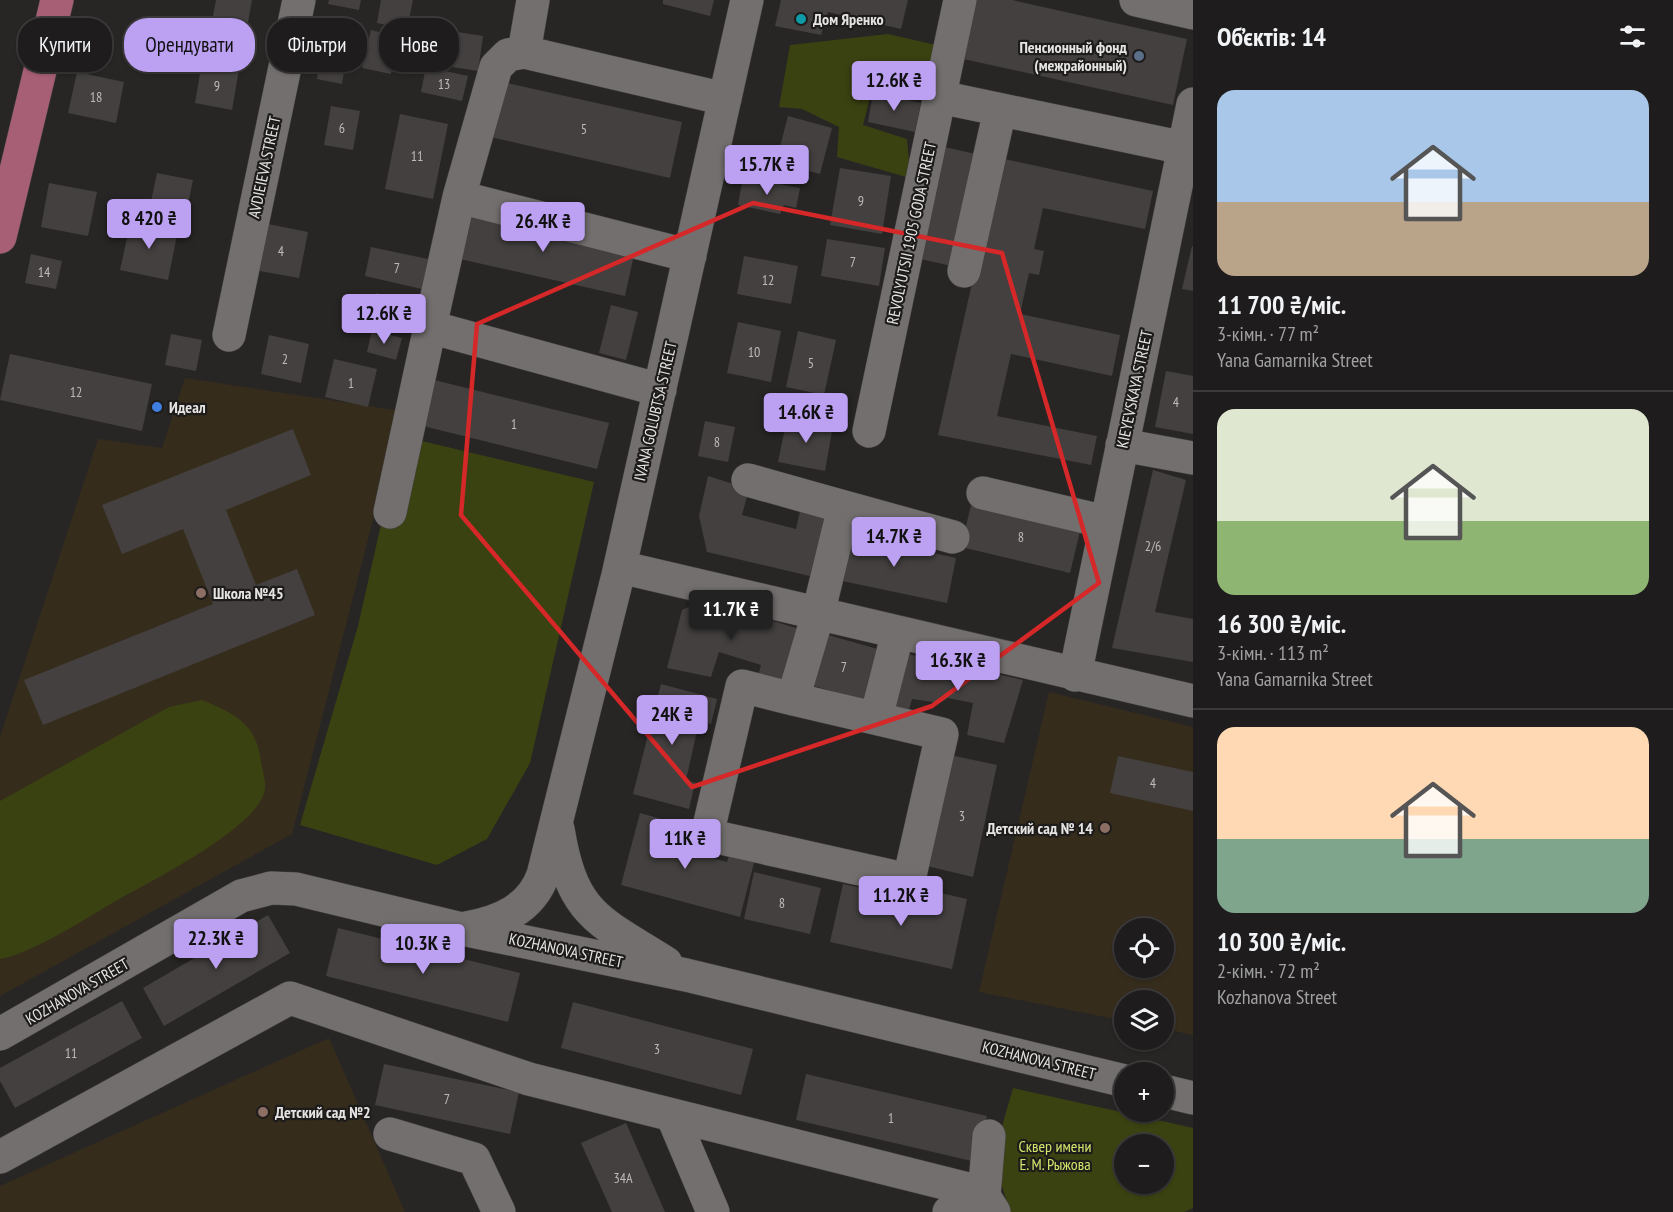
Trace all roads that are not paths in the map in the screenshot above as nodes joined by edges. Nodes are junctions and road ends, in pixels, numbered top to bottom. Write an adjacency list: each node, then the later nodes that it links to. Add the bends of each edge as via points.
1 (57, 0): 15 (main road)
2 (299, 0): 19 (street, AVDIEIEVA STREET)
3 (533, 0): 8 (street)
4 (747, 0): 10 (street, IVANA GOLUBTSA STREET)
5 (960, 0): 9 (street, REVOLYUTSII 1905 GODA STREET)
6 (1136, 0): 7 (street)
7 (1193, 13)
8 (524, 52): 10 (street); 14 (street, via 508,55 496,67)
9 (940, 97): 12 (street); 21 (street, REVOLYUTSII 1905 GODA STREET)
10 (725, 99): 16 (street, IVANA GOLUBTSA STREET)
11 (1193, 104): 13 (street, KIEYEVSKAYA STREET)
12 (1000, 110): 13 (street); 17 (street)
13 (1184, 148): 22 (street, KIEYEVSKAYA STREET)
14 (459, 197): 16 (street); 18 (street)
15 (0, 237)
16 (690, 256): 20 (street, IVANA GOLUBTSA STREET)
17 (964, 271)
18 (430, 327): 20 (street); 27 (street)
19 (229, 335)
20 (660, 390): 30 (street, IVANA GOLUBTSA STREET)
21 (869, 431)
22 (1122, 445): 23 (street); 28 (street, KIEYEVSKAYA STREET)
23 (1193, 458)
24 (748, 480): 26 (street)
25 (983, 493): 28 (street)
26 (844, 507): 29 (street); 31 (street)
27 (390, 512)
28 (1106, 522): 33 (street, KIEYEVSKAYA STREET)
29 (953, 537)
30 (620, 567): 31 (street); 37 (street, IVANA GOLUBTSA STREET)
31 (818, 614): 32 (street); 34 (street)
32 (898, 632): 33 (street); 36 (street)
33 (1075, 675): 35 (street)
34 (793, 699): 36 (street); 36 (street, via 742,686 706,835 909,880 942,734)
35 (1193, 701)
36 (876, 718)
37 (556, 819): 38 (street, IVANA GOLUBTSA STREET, via 535,893 512,913); 39 (street, via 568,878 585,906 599,920)
38 (462, 929): 39 (street, KOZHANOVA STREET); 40 (street, KOZHANOVA STREET, via 296,889 272,888 241,896)
39 (686, 975): 41 (street, KOZHANOVA STREET)
40 (0, 1034)
41 (1114, 1078)
42 (1174, 1093): 43 (street)
43 (1193, 1098)
44 (672, 1115): 47 (street, via 529,1079 290,998); 48 (street, via 972,1190); 50 (street)
45 (390, 1134): 49 (street, via 474,1159)
46 (989, 1136): 48 (street)
47 (3, 1146)
48 (989, 1204): 51 (street)
49 (499, 1212)
50 (713, 1212)
51 (949, 1212)

